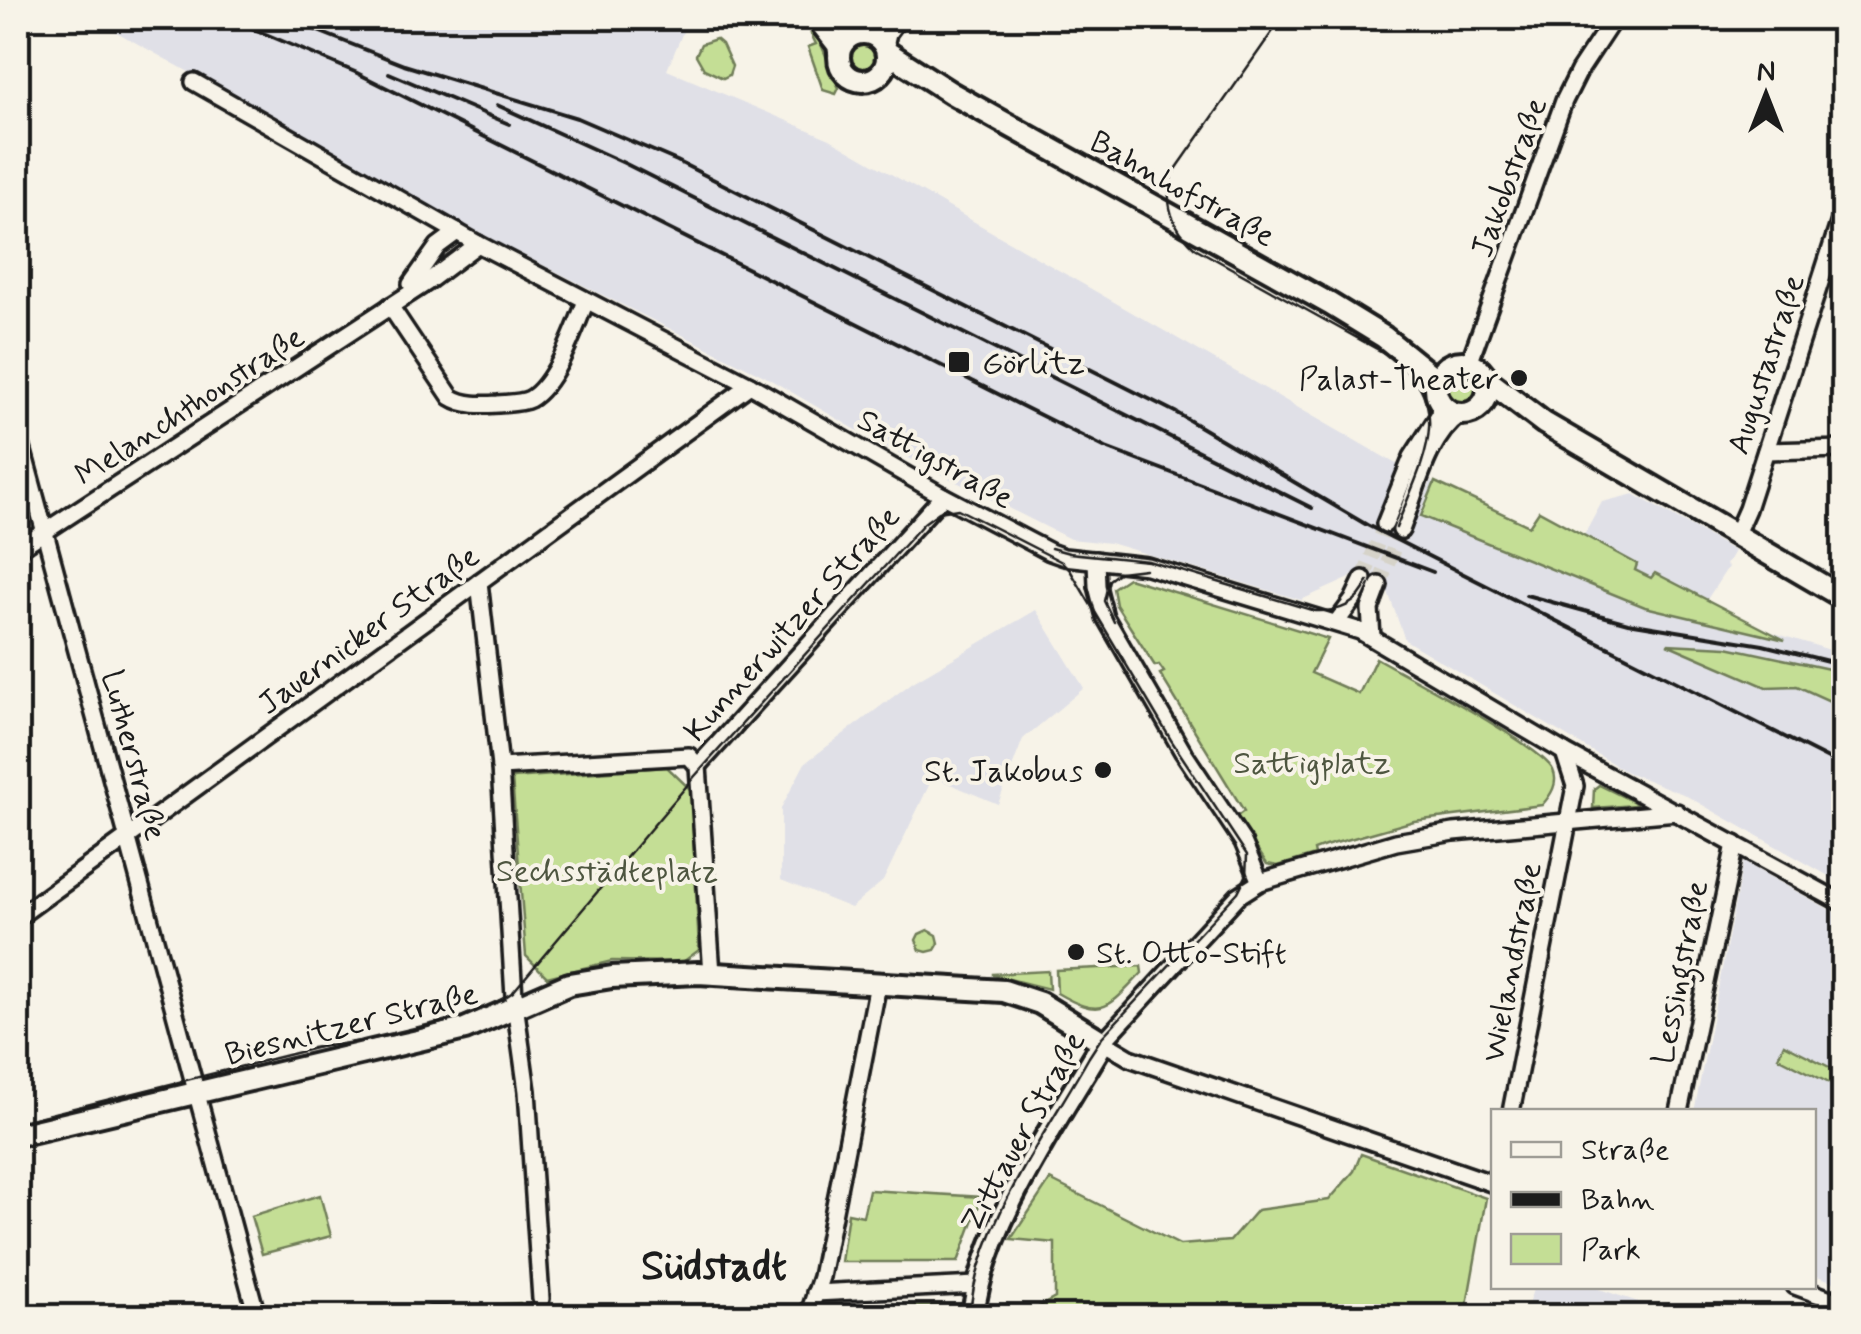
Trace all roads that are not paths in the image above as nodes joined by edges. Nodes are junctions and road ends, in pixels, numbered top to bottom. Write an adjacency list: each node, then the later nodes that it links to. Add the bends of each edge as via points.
1 (817, 18): 8 (main road, Bahnhofstraße)
2 (831, 18): 6 (main road, Bahnhofstraße)
3 (882, 18): 6 (street)
4 (899, 18): 7 (street)
5 (1614, 18): 17 (street, Jakobstraße, via 1564,101)
6 (863, 33): 7 (main road, Bahnhofstraße); 8 (main road, via 846,40)
7 (886, 49): 9 (main road); 11 (main road, Bahnhofstraße)
8 (840, 52): 9 (main road, Bahnhofstraße, via 850,77)
9 (878, 76): 11 (main road, Bahnhofstraße)
10 (194, 82): 13 (street, Sattigstraße)
11 (952, 94): 17 (main road, Bahnhofstraße, via 1384,338)
12 (1844, 208): 25 (street, Augustastraße)
13 (457, 232): 14 (street, Sattigstraße); 16 (street, Melanchthonstraße)
14 (478, 244): 15 (street, Sattigstraße); 16 (street, Melanchthonstraße)
15 (586, 301): 16 (street, via 543,388 529,400 488,405 451,398); 19 (street, Sattigstraße)
16 (390, 306): 28 (street, Melanchthonstraße)
17 (1453, 369): 18 (main road, Bahnhofstraße, via 1478,368); 20 (main road, via 1436,392)
18 (1486, 379): 21 (main road, via 1488,394); 22 (main road, Bahnhofstraße)
19 (750, 385): 26 (street, Sattigstraße); 33 (street, Jauernicker Straße)
20 (1440, 402): 21 (main road, Bahnhofstraße, via 1447,410); 27 (street)
21 (1470, 411): 22 (main road, Bahnhofstraße, via 1503,407); 29 (street, via 1438,439)
22 (1544, 423): 30 (main road, Bahnhofstraße)
23 (18, 432): 28 (street, Lutherstraße)
24 (1844, 448): 25 (street)
25 (1766, 451): 30 (street, Augustastraße)
26 (943, 496): 32 (street, Sattigstraße, via 1054,554); 38 (street, Kunnerwitzer Straße)
27 (1385, 524)
28 (46, 530): 31 (street, Melanchthonstraße); 42 (street, Lutherstraße)
29 (1401, 530)
30 (1735, 536): 34 (main road, Bahnhofstraße)
31 (18, 549)
32 (1096, 560): 35 (street, Sattigstraße, via 1148,566); 44 (street, via 1105,617)
33 (479, 582): 39 (street); 42 (street, Jauernicker Straße)
34 (1844, 598)
35 (1336, 623): 36 (street, Sattigstraße); 36 (street, via 1371,582)
36 (1372, 637): 37 (street, Sattigstraße)
37 (1564, 752): 40 (street, Sattigstraße); 41 (street, via 1575,786)
38 (698, 766): 39 (street, via 689,756); 47 (street, Kunnerwitzer Straße)
39 (500, 767): 49 (street)
40 (1677, 812): 41 (street); 43 (street, Sattigstraße)
41 (1566, 822): 44 (street, Zittauer Straße, via 1396,842); 52 (street, Wielandstraße)
42 (129, 836): 46 (street, Jauernicker Straße); 51 (street, Lutherstraße)
43 (1735, 844): 45 (street, Sattigstraße); 53 (street, Lessingstraße)
44 (1260, 882): 50 (street, Zittauer Straße, via 1238,896)
45 (1844, 904)
46 (18, 917)
47 (712, 974): 48 (main road, Biesnitzer Straße); 49 (main road, Biesnitzer Straße, via 589,980)
48 (878, 984): 50 (main road, Biesnitzer Straße, via 1019,994); 58 (street)
49 (515, 1009): 51 (main road, Biesnitzer Straße, via 465,1029); 59 (street)
50 (1103, 1042): 55 (street, via 1130,1058); 56 (main road, Zittauer Straße, via 1004,1213)
51 (198, 1092): 54 (main road, Biesnitzer Straße); 61 (street, Lutherstraße)
52 (1512, 1109)
53 (1680, 1109)
54 (18, 1135)
55 (1491, 1183)
56 (977, 1286): 58 (street); 65 (main road, Zittauer Straße)
57 (1802, 1289): 60 (street)
58 (815, 1293): 64 (street)
59 (542, 1299)
60 (1844, 1304)
61 (258, 1316)
62 (431, 1316): 63 (street)
63 (445, 1316)
64 (808, 1316)
65 (973, 1316)

